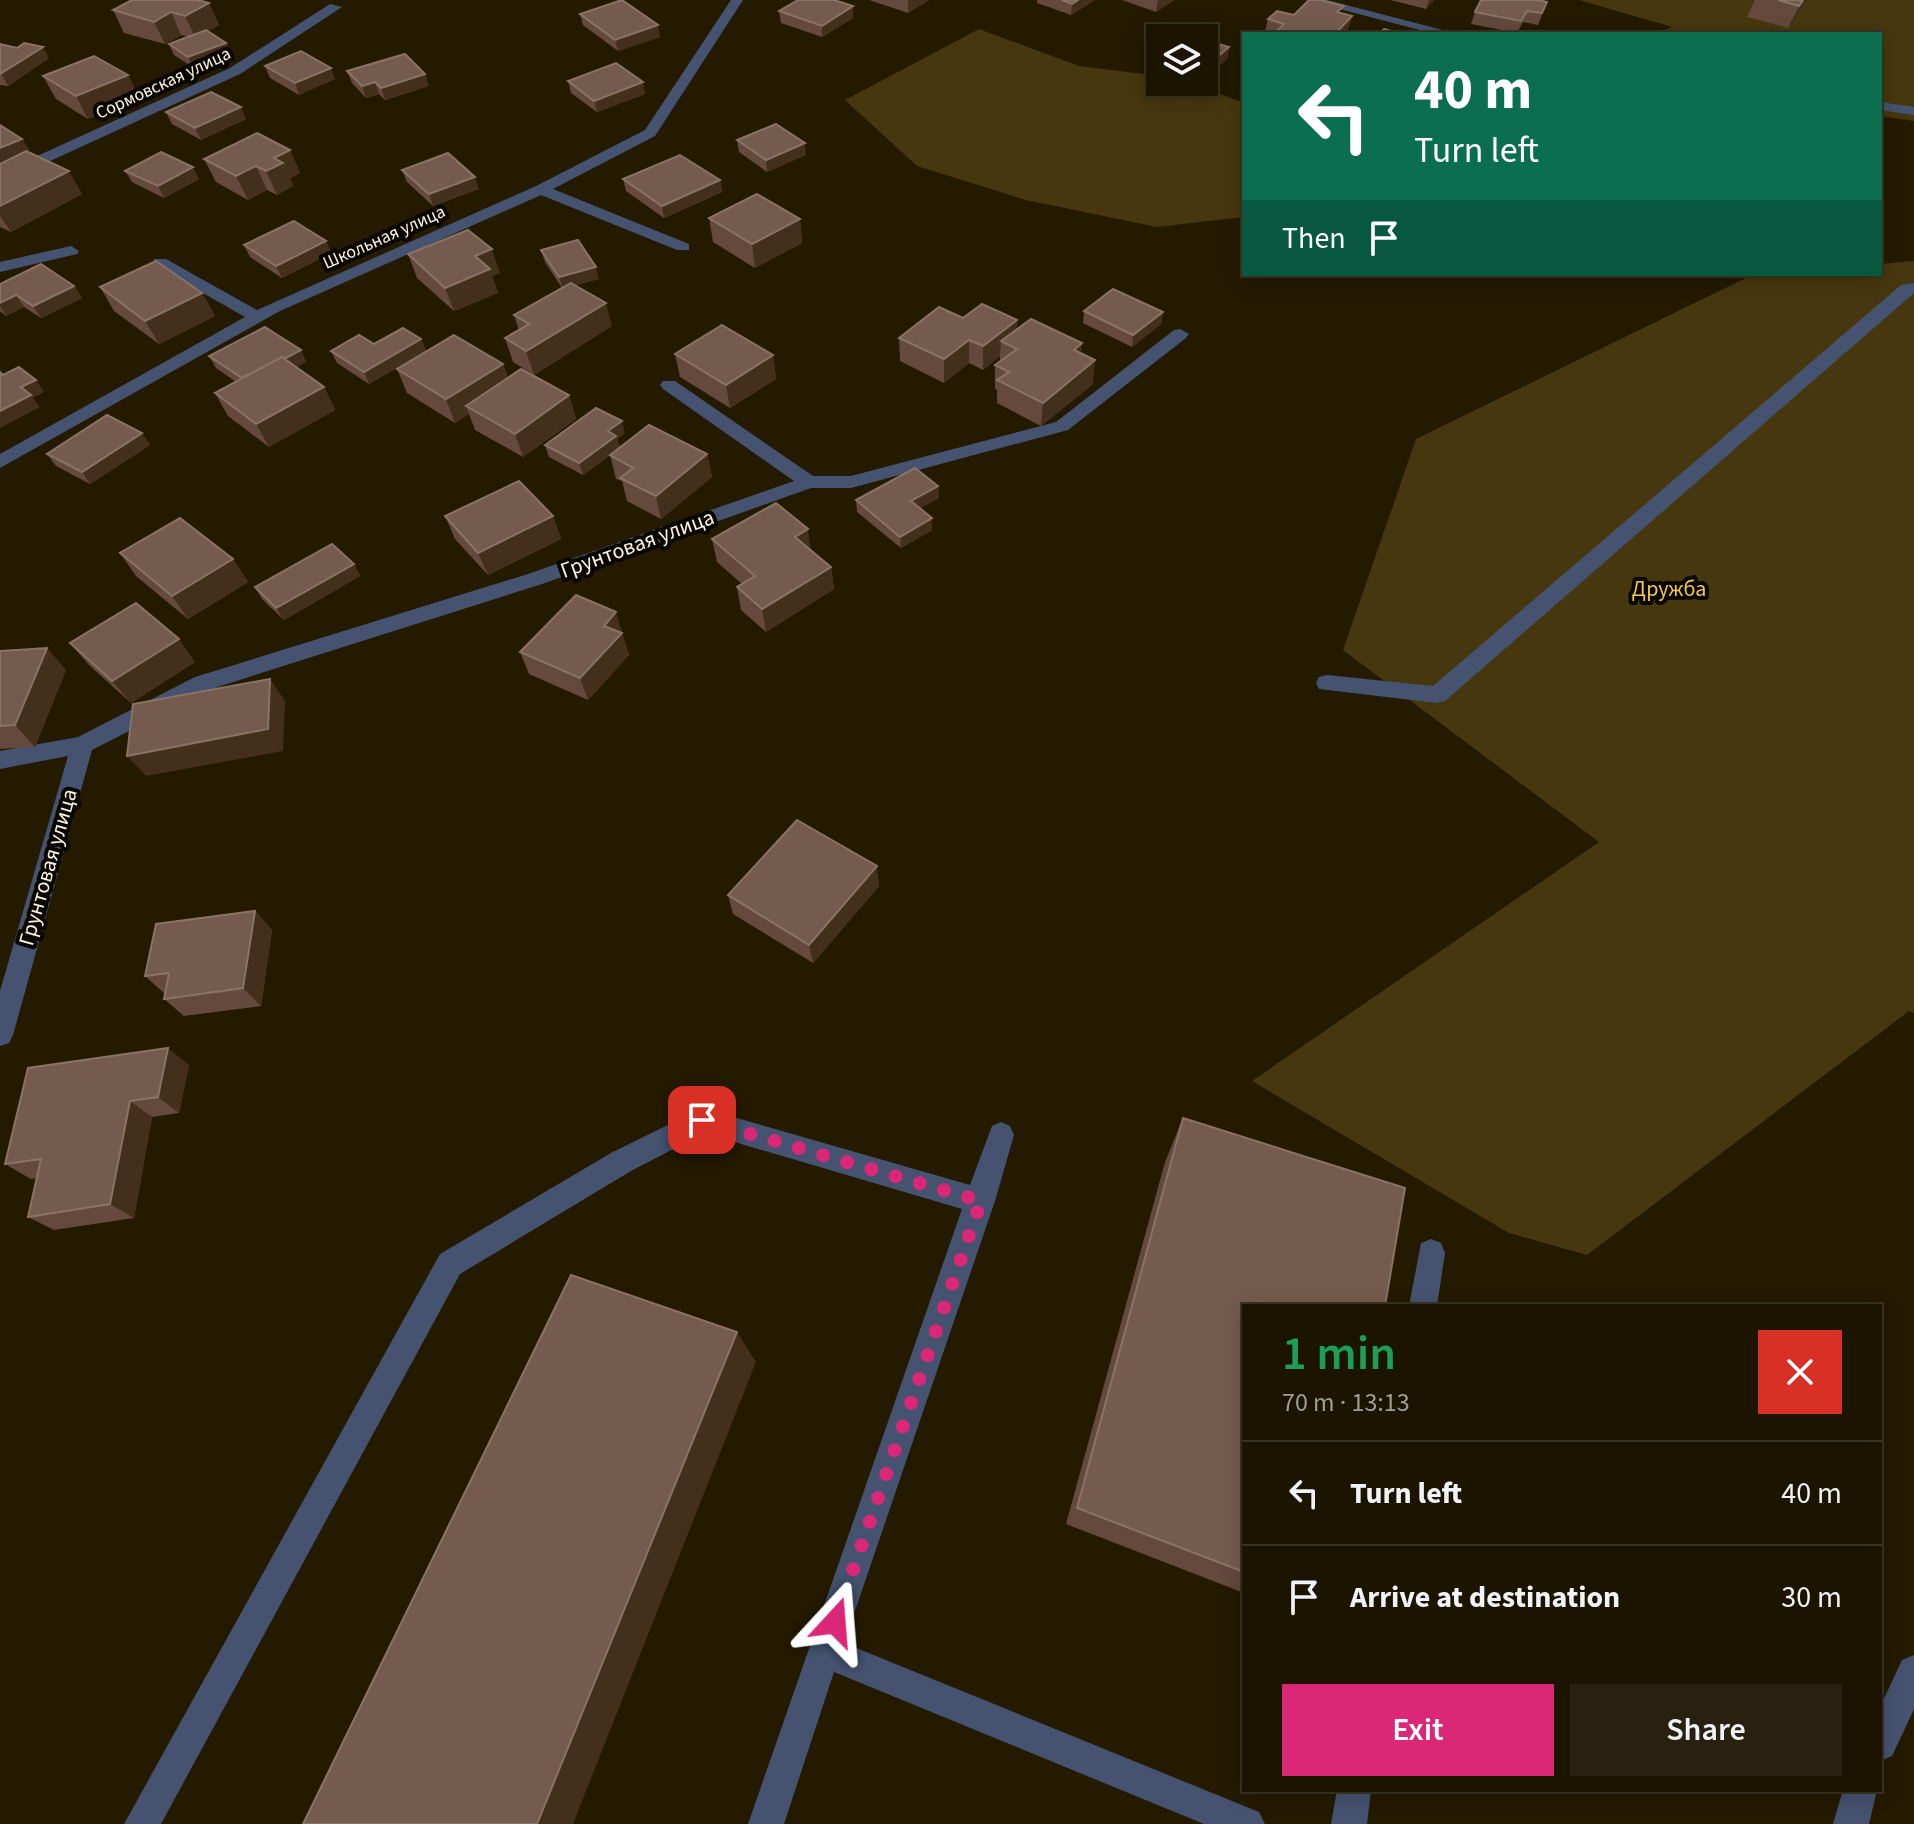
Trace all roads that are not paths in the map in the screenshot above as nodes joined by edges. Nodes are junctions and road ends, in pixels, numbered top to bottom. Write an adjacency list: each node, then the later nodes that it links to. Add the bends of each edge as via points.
1 (737, 0): 8 (street, Школьная улица, via 650,133)
2 (1311, 0): 4 (street)
3 (335, 7): 7 (street, Сормовская улица, via 235,71)
4 (1443, 32)
5 (1882, 106): 6 (street)
6 (1914, 111)
7 (0, 179)
8 (541, 189): 9 (street); 14 (street, Школьная улица)
9 (683, 247)
10 (71, 251): 12 (street)
11 (160, 262): 14 (street)
12 (0, 267)
13 (1914, 288): 19 (street, via 1907,288 1437,695)
14 (258, 317): 17 (street, Школьная улица)
15 (1180, 334): 18 (street, Грунтовая улица, via 1062,426 851,482)
16 (669, 385): 18 (street)
17 (0, 462)
18 (809, 482): 20 (street, Грунтовая улица, via 535,579 203,683)
19 (1327, 683)
20 (82, 745): 21 (street, Грунтовая улица); 22 (street, Грунтовая улица)
21 (0, 760)
22 (0, 1035)
23 (1001, 1135): 24 (street)
24 (981, 1201): 27 (street); 32 (street, via 702,1120 450,1264)
25 (1431, 1253): 26 (street)
26 (1423, 1304)
27 (825, 1652): 33 (street); 34 (street)
28 (1914, 1672): 29 (street)
29 (1882, 1740)
30 (1354, 1792): 35 (street)
31 (1859, 1792): 36 (street)
32 (142, 1824)
33 (766, 1824)
34 (1247, 1824)
35 (1349, 1824)
36 (1851, 1824)

